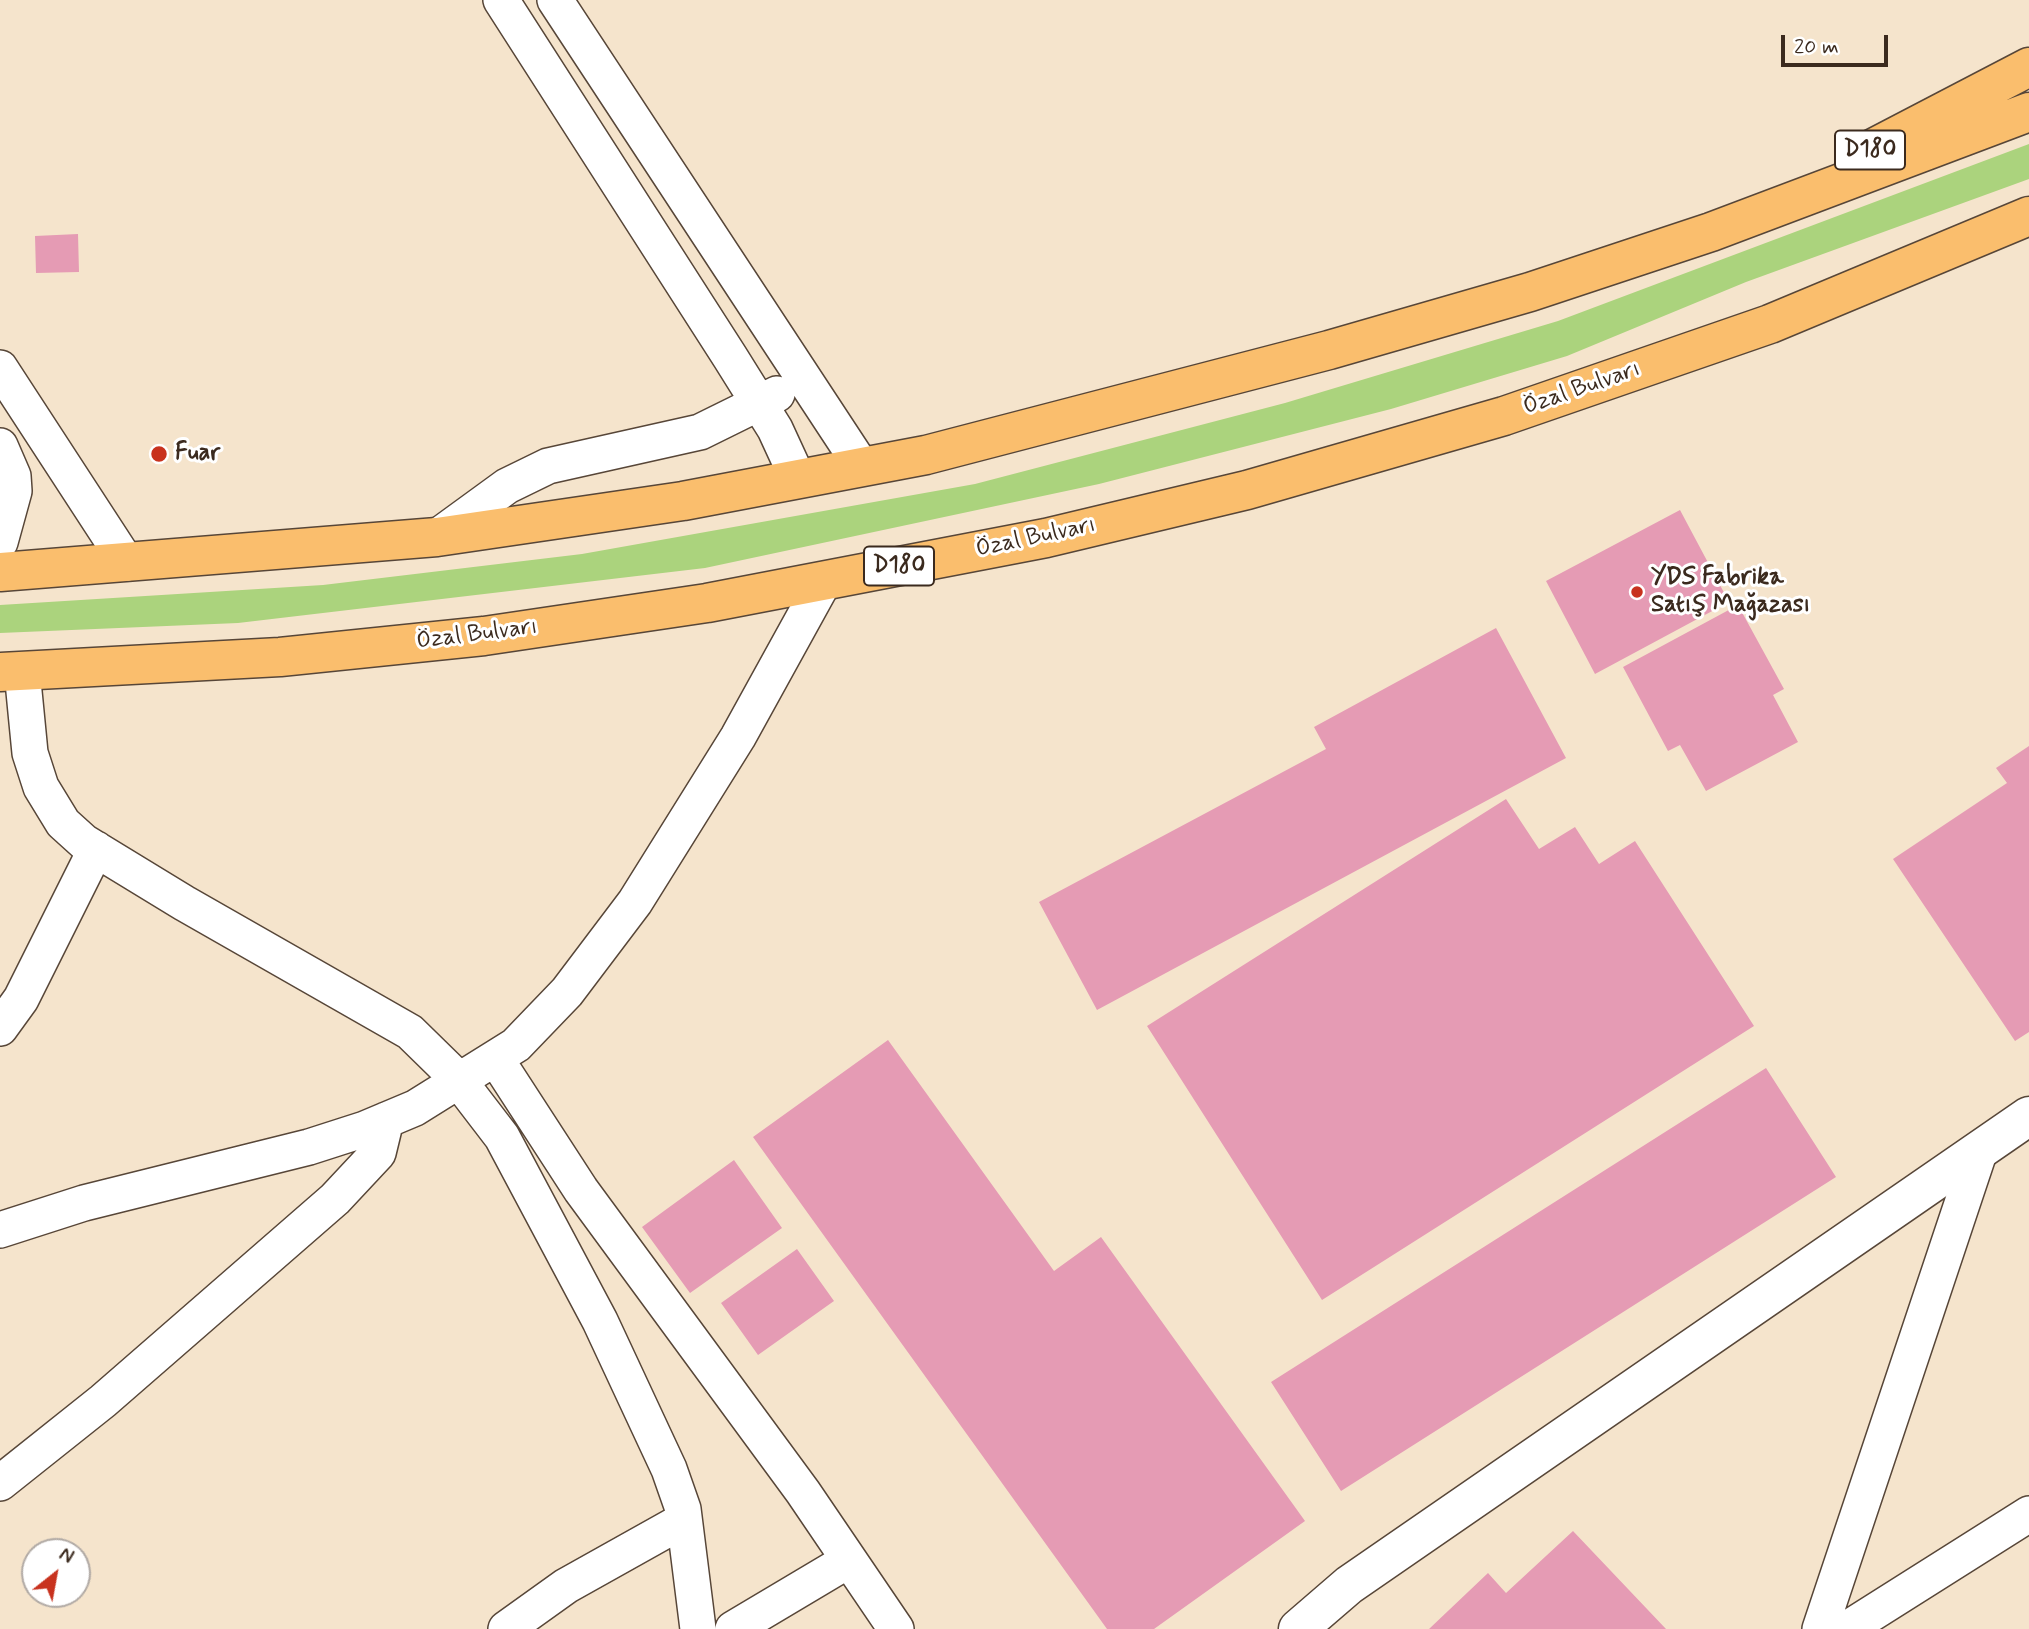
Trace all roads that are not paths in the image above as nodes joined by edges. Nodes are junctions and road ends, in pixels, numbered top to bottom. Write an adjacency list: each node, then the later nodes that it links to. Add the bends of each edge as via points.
1 (501, 0): 11 (street)
2 (555, 0): 10 (street)
3 (2029, 67): 6 (highway, D180)
4 (2029, 112): 6 (highway, D180)
5 (2029, 216): 8 (highway, Özal Bulvarı / D180)
6 (1712, 232): 13 (highway, D180, via 1530,292 1329,350 926,455)
7 (2029, 240): 8 (highway, D180)
8 (1770, 324): 19 (highway, Özal Bulvarı / D180, via 1504,416 1247,490 1046,538)
9 (0, 368): 17 (street)
10 (807, 383): 11 (street); 13 (street)
11 (757, 402): 14 (street); 15 (street, via 700,432 548,466 507,486)
12 (0, 446): 16 (street, via 13,476 14,491)
13 (862, 467): 14 (highway, D180)
14 (798, 479): 15 (highway, D180)
15 (437, 537): 17 (highway, D180)
16 (0, 542)
17 (127, 563): 18 (highway, D180)
18 (0, 572)
19 (824, 581): 20 (highway, Özal Bulvarı / D180, via 484,636 280,657); 23 (street, via 738,737 635,902 567,992 516,1045)
20 (11, 671): 21 (street, via 41,787 63,823)
21 (96, 849): 22 (street, via 20,999); 24 (street, via 388,1017 427,1046)
22 (0, 1028)
23 (496, 1059): 24 (street); 32 (street, via 606,1224)
24 (460, 1082): 26 (street); 31 (street, via 502,1137 600,1321 669,1469)
25 (2029, 1116): 27 (street)
26 (386, 1120): 28 (street, via 309,1147 84,1203); 29 (street, via 378,1153 335,1199 103,1401)
27 (1980, 1150): 37 (street, via 1349,1585); 38 (street)
28 (0, 1230)
29 (0, 1483)
30 (2029, 1514): 39 (street)
31 (684, 1520): 33 (street, via 566,1586); 34 (street)
32 (849, 1560): 35 (street); 36 (street)
33 (506, 1629)
34 (698, 1629)
35 (733, 1629)
36 (896, 1629)
37 (1298, 1629)
38 (1820, 1629)
39 (1847, 1629)

